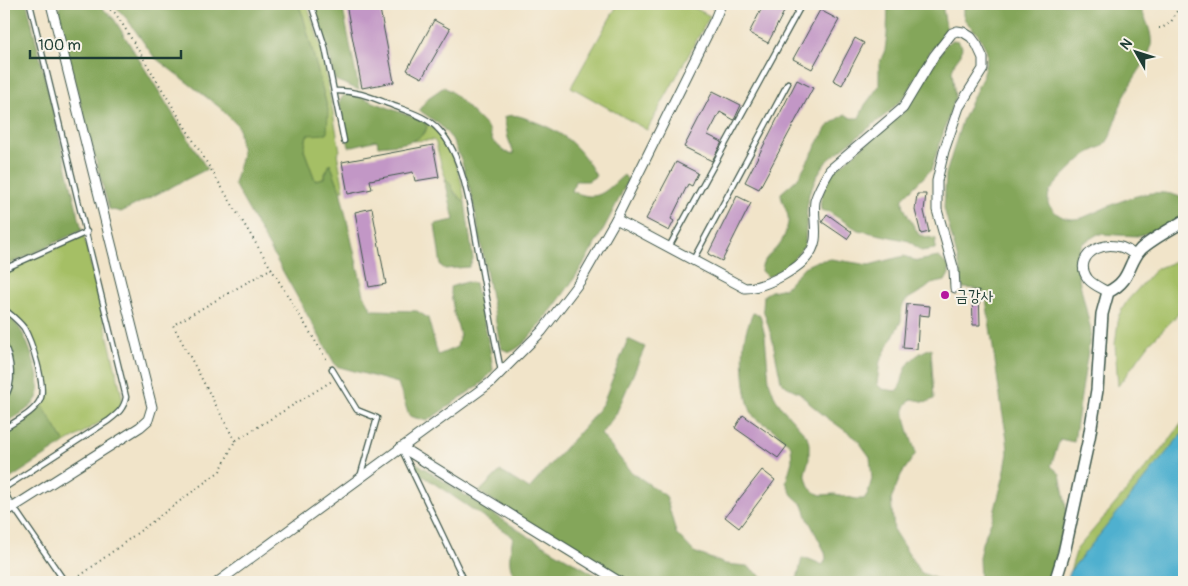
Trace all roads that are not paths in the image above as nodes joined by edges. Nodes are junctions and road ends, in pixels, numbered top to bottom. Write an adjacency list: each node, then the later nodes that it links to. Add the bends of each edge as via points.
1 (30, 4): 11 (lane)
2 (51, 4): 27 (street, via 152,407 148,420 140,427)
3 (311, 4): 7 (lane, via 325,47)
4 (722, 4): 9 (street)
5 (802, 4): 12 (lane)
6 (788, 83): 14 (lane)
7 (334, 91): 8 (lane); 21 (lane, via 362,94 425,119 439,129 448,142 458,161 468,196)
8 (344, 141)
9 (616, 219): 12 (street); 21 (street, via 581,280 542,331)
10 (1184, 221): 13 (street, via 1142,249)
11 (87, 232): 15 (lane); 26 (lane, via 125,404 108,421)
12 (669, 247): 14 (street)
13 (1136, 257): 17 (street, via 1123,281); 17 (street, via 1130,250 1111,246 1092,250 1086,258 1085,273 1089,280)
14 (694, 260): 16 (street, via 745,288 778,278 800,265 815,240 816,200 830,170 903,108 934,56 957,31 964,32 977,44 983,58 983,69 958,107 937,181 937,210 954,270)
15 (4, 269)
16 (955, 288)
17 (1108, 292): 33 (street, via 1102,314 1097,390 1089,438)
18 (4, 310): 23 (lane, via 24,328 42,390 39,402)
19 (4, 344): 22 (lane, via 10,379)
20 (332, 368): 25 (lane, via 357,410 377,418)
21 (502, 372): 24 (street)
22 (4, 398)
23 (4, 429)
24 (401, 448): 25 (street); 31 (lane); 32 (street)
25 (359, 479): 30 (street)
26 (4, 489): 27 (lane)
27 (13, 507): 28 (street); 29 (lane)
28 (4, 513)
29 (66, 582)
30 (218, 582)
31 (465, 582)
32 (620, 582)
33 (1055, 582)

